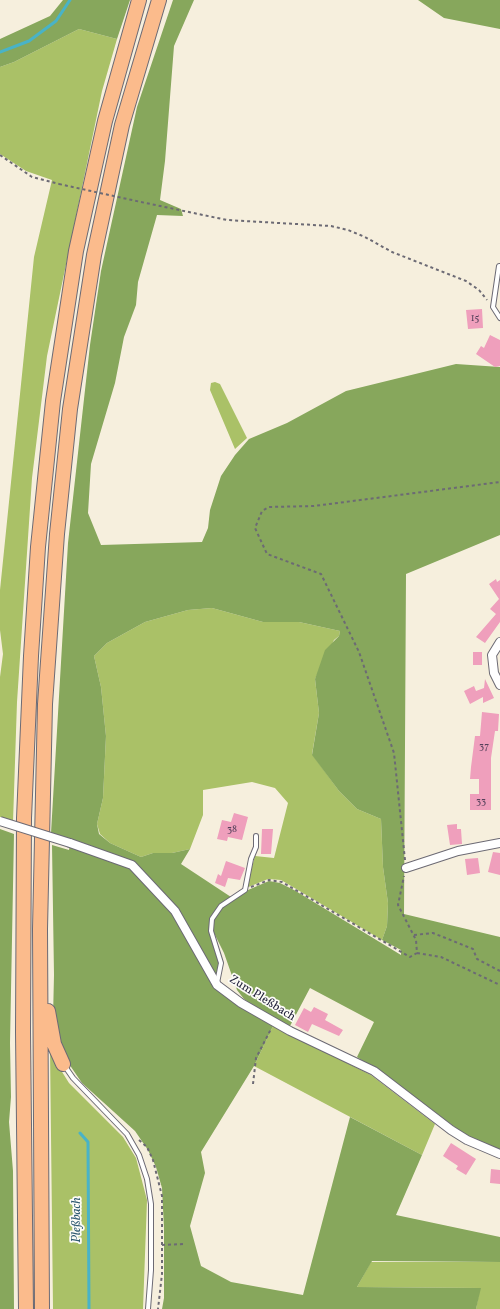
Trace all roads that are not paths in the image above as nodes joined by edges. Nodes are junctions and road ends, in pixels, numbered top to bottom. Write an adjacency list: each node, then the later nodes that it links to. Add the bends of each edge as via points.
1 (140, 0): 15 (highway, via 105,122 76,251 53,401 38,547 24,818 22,1032)
2 (159, 0): 11 (highway, via 126,110 108,185 83,314 70,409 48,654)
3 (500, 266): 4 (lane, via 493,307)
4 (500, 318)
5 (500, 642): 6 (street, via 492,655 494,673)
6 (500, 685)
7 (0, 821): 12 (street, Zum Pleßbach, bridge, via 132,865 175,911)
8 (256, 836): 12 (lane, via 256,847 251,858 245,890 221,906 212,919 211,931 222,963)
9 (500, 843): 10 (street, via 458,851)
10 (406, 868)
11 (40, 929): 13 (highway, via 50,1026 54,1044); 16 (highway)
12 (217, 985): 14 (street, Zum Pleßbach, via 274,1022 374,1071 451,1130)
13 (63, 1064): 17 (lane, via 73,1078 127,1134 139,1155 147,1179 151,1204)
14 (500, 1154)
15 (26, 1309)
16 (42, 1309)
17 (148, 1309)

